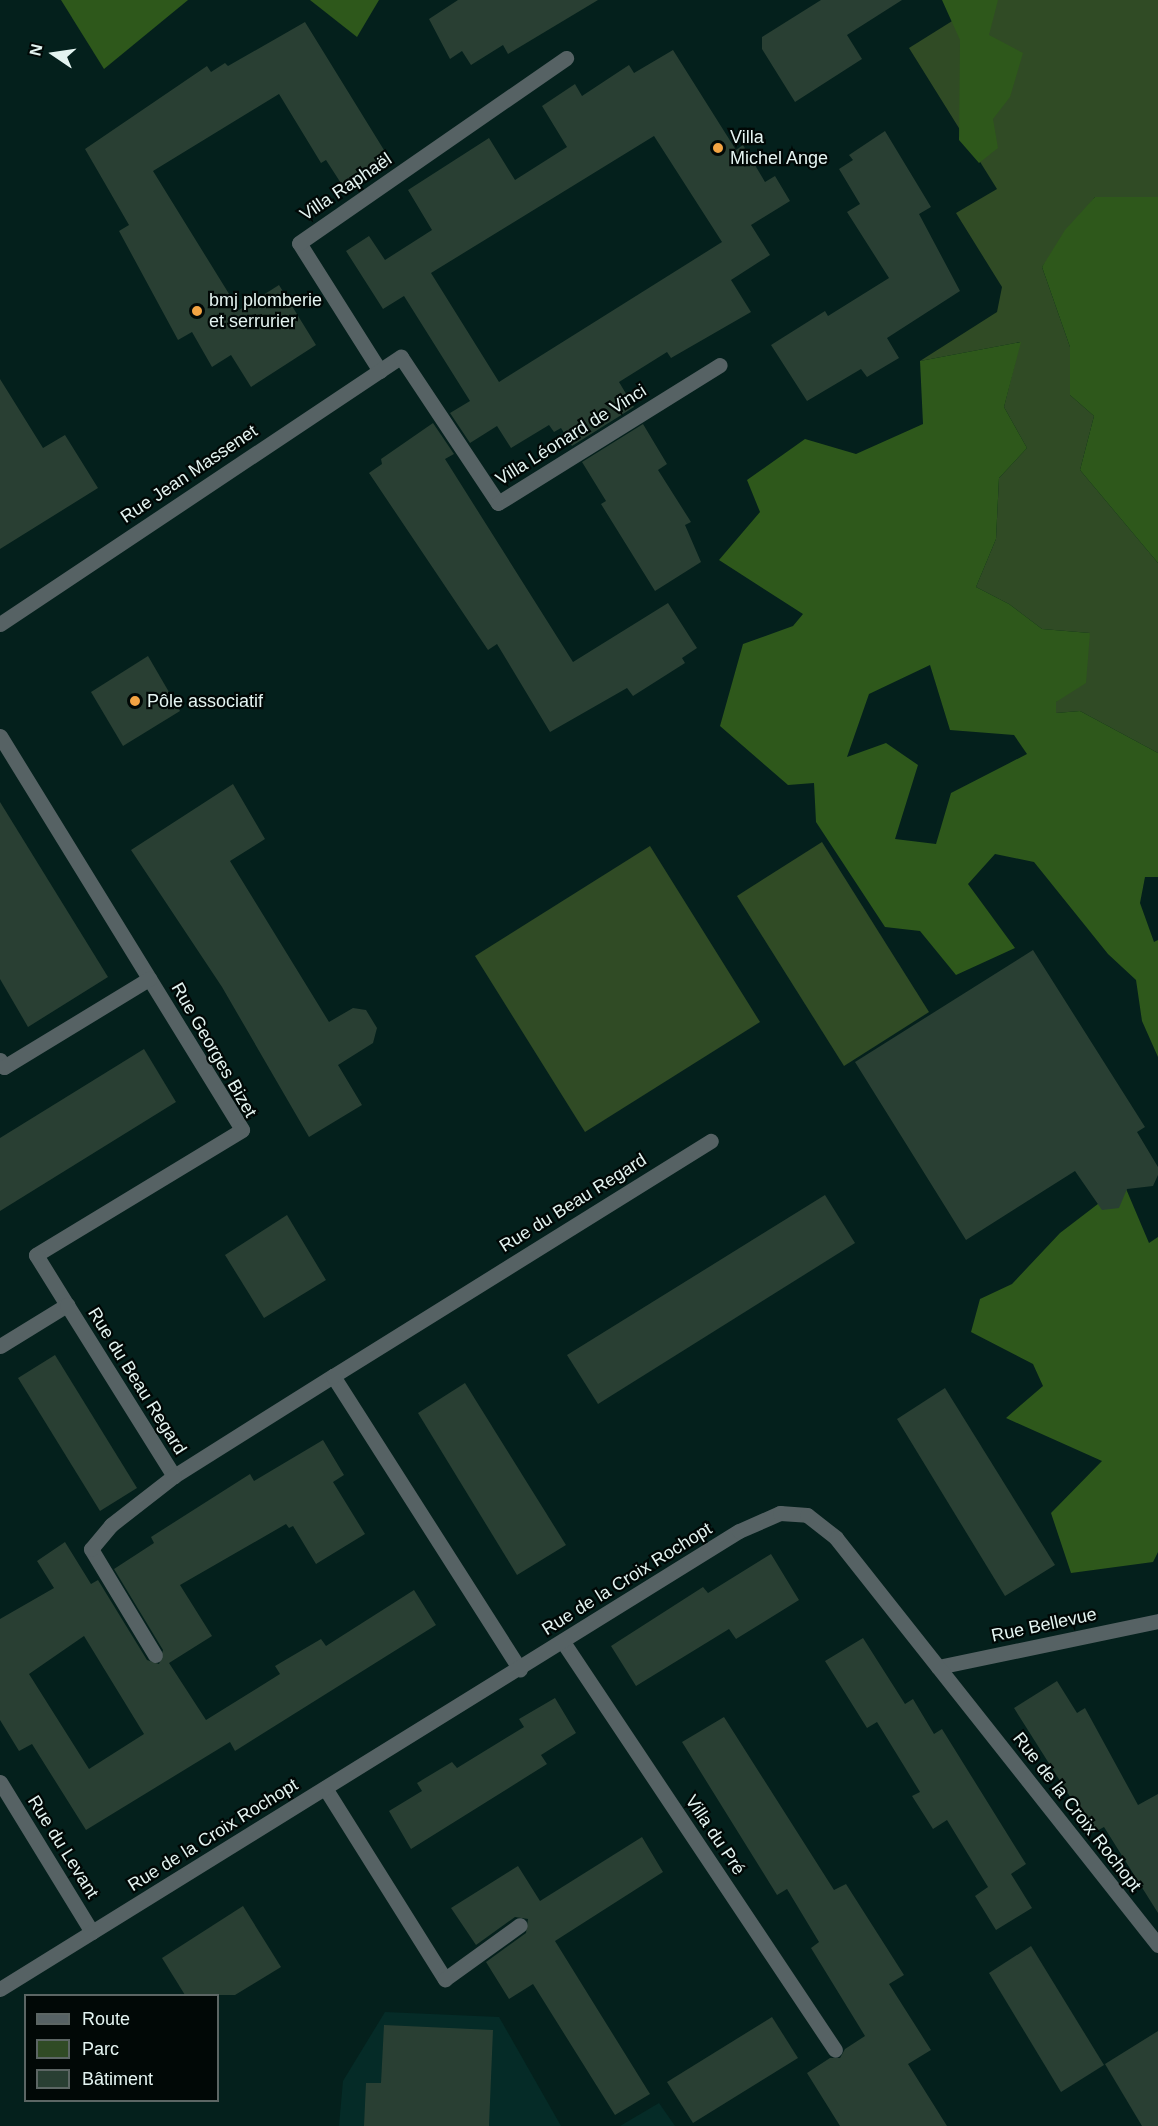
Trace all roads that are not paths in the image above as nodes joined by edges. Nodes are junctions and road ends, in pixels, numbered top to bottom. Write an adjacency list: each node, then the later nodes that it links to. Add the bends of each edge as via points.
1 (566, 58): 4 (street, Villa Raphaël, via 298,243)
2 (401, 357): 3 (street, Villa Léonard de Vinci, via 498,503); 4 (street, Rue Jean Massenet)
3 (720, 365)
4 (380, 371): 5 (street, Rue Jean Massenet)
5 (0, 624)
6 (0, 735): 7 (street, Rue Georges Bizet)
7 (149, 979): 8 (street, via 4,1067); 10 (street, Rue Georges Bizet, via 242,1130 36,1256)
8 (0, 1060)
9 (711, 1141): 12 (street, Rue du Beau Regard)
10 (67, 1305): 11 (street, Rue du Beau Regard); 13 (street, Rue du Beau Regard)
11 (0, 1346)
12 (333, 1376): 13 (street, Rue du Beau Regard); 18 (street)
13 (174, 1476): 16 (street, via 111,1525 91,1549)
14 (1158, 1621): 17 (street, Rue Bellevue)
15 (563, 1642): 17 (street, Rue de la Croix Rochopt, via 740,1531 780,1513 795,1514 807,1515 836,1538); 18 (street, Rue de la Croix Rochopt); 25 (street, Villa du Pré)
16 (155, 1655)
17 (938, 1667): 23 (street, Rue de la Croix Rochopt)
18 (519, 1669): 20 (street, Rue de la Croix Rochopt)
19 (0, 1782): 22 (street, Rue du Levant)
20 (325, 1788): 21 (street, via 446,1978); 22 (street, Rue de la Croix Rochopt)
21 (520, 1925)
22 (92, 1932): 24 (street, Rue de la Croix Rochopt)
23 (1158, 1945)
24 (0, 1989)
25 (835, 2050)

